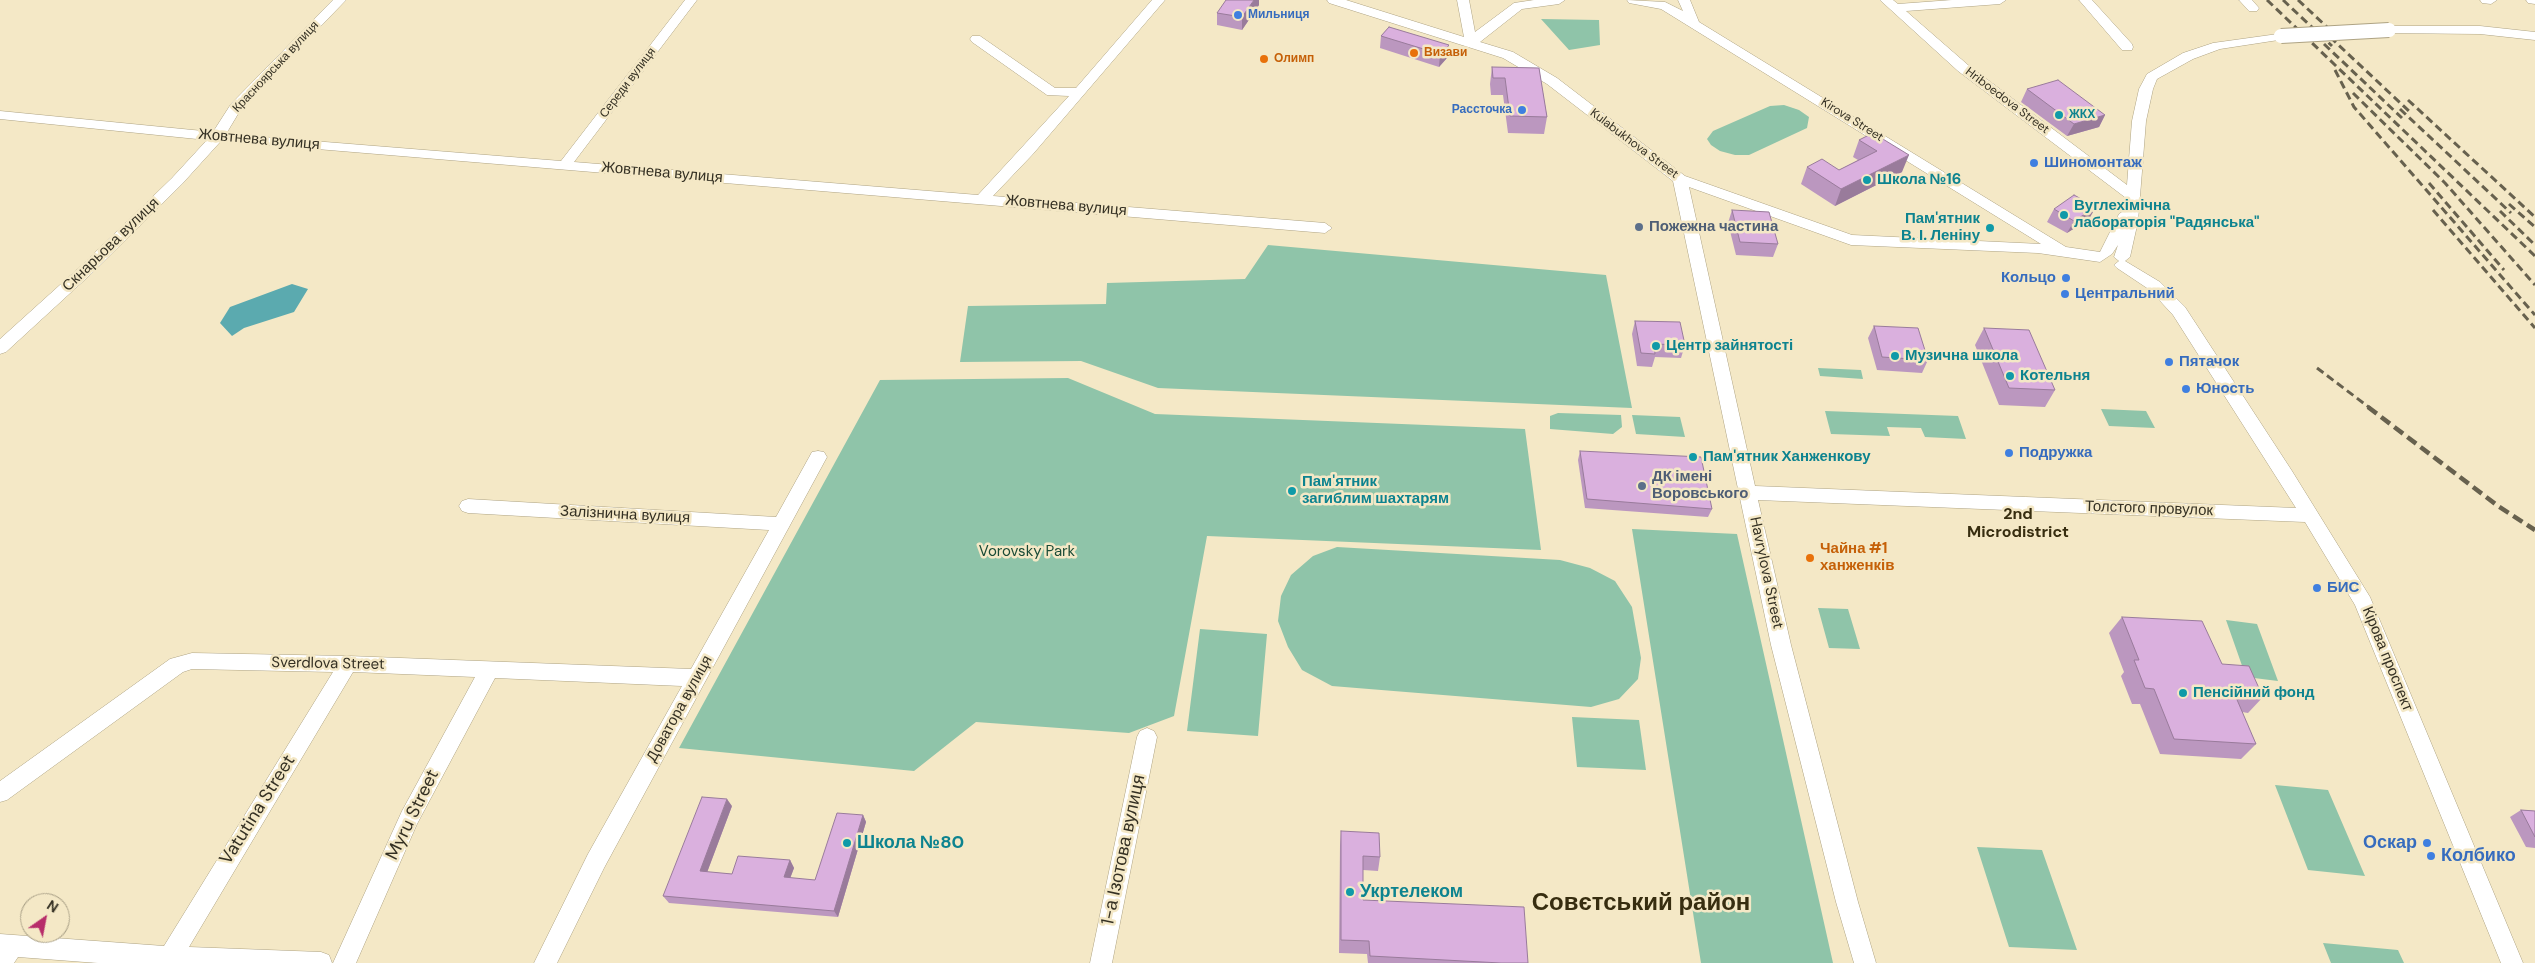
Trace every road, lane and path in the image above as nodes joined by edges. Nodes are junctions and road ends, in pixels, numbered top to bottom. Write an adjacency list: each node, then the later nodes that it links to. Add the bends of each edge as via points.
1 (340, 0): 24 (street, Красноярська вулиця, via 236,107)
2 (687, 0): 25 (street, Середи вулиця)
3 (1159, 0): 22 (street)
4 (1332, 0): 20 (street, Kulabukhova Street)
5 (1463, 0): 20 (street)
6 (1559, 0): 20 (street, via 1518,6)
7 (1633, 0): 15 (street, Kirova Street)
8 (1684, 0): 17 (street)
9 (1886, 0): 16 (street, Hriboedova Street)
10 (1987, 0): 11 (street); 16 (street)
11 (2000, 0)
12 (2085, 0): 21 (street)
13 (2486, 0): 14 (street)
14 (2492, 0)
15 (1671, 3): 17 (street, Kirova Street)
16 (1897, 8): 27 (street, Hriboedova Street, via 1964,68)
17 (1694, 24): 30 (street, Kirova Street)
18 (2535, 36): 27 (street, bridge, via 2480,30 2389,30 2281,36 2218,46 2188,56 2152,77 2146,90 2138,121)
19 (976, 39): 22 (street, via 1052,92)
20 (1471, 43): 26 (street, Kulabukhova Street, via 1508,55 1552,81)
21 (2126, 48)
22 (1078, 92): 28 (street)
23 (0, 115): 24 (street, Жовтнева вулиця)
24 (217, 137): 25 (street, Жовтнева вулиця); 33 (street, Скнарьова вулиця, via 86,270)
25 (565, 165): 28 (street, Жовтнева вулиця)
26 (1680, 179): 30 (street, Kulabukhova Street, via 1851,240); 35 (street, Havrylova Street)
27 (2134, 197): 31 (street); 32 (street)
28 (982, 199): 29 (street, Жовтнева вулиця)
29 (1325, 228)
30 (2065, 252): 31 (street, Kulabukhova Street)
31 (2103, 254): 32 (street, Kulabukhova Street, via 2107,264)
32 (2122, 261): 37 (street, Кірова проспект, via 2155,286 2179,311)
33 (0, 348)
34 (818, 458): 38 (street, Доватора вулиця)
35 (1749, 494): 37 (street, Толстого провулок); 50 (street, Havrylova Street, via 1781,644)
36 (468, 506): 38 (street, Залізнична вулиця)
37 (2310, 515): 51 (street, Кірова проспект, via 2363,602)
38 (781, 524): 41 (street, Доватора вулиця)
39 (348, 664): 40 (street, Sverdlova Street); 43 (street, Sverdlova Street, via 192,661 177,665); 45 (street, Vatutina Street)
40 (489, 670): 41 (street, Sverdlova Street); 47 (street, Myru Street, via 409,818)
41 (697, 678): 48 (street, Доватора вулиця, via 596,861)
42 (1147, 738): 49 (street, 1-а Ізотова вулиця)
43 (0, 792)
44 (4, 952): 45 (street)
45 (168, 960): 46 (street)
46 (321, 963)
47 (344, 963)
48 (545, 963)
49 (1100, 963)
50 (1865, 963)
51 (2512, 963)

